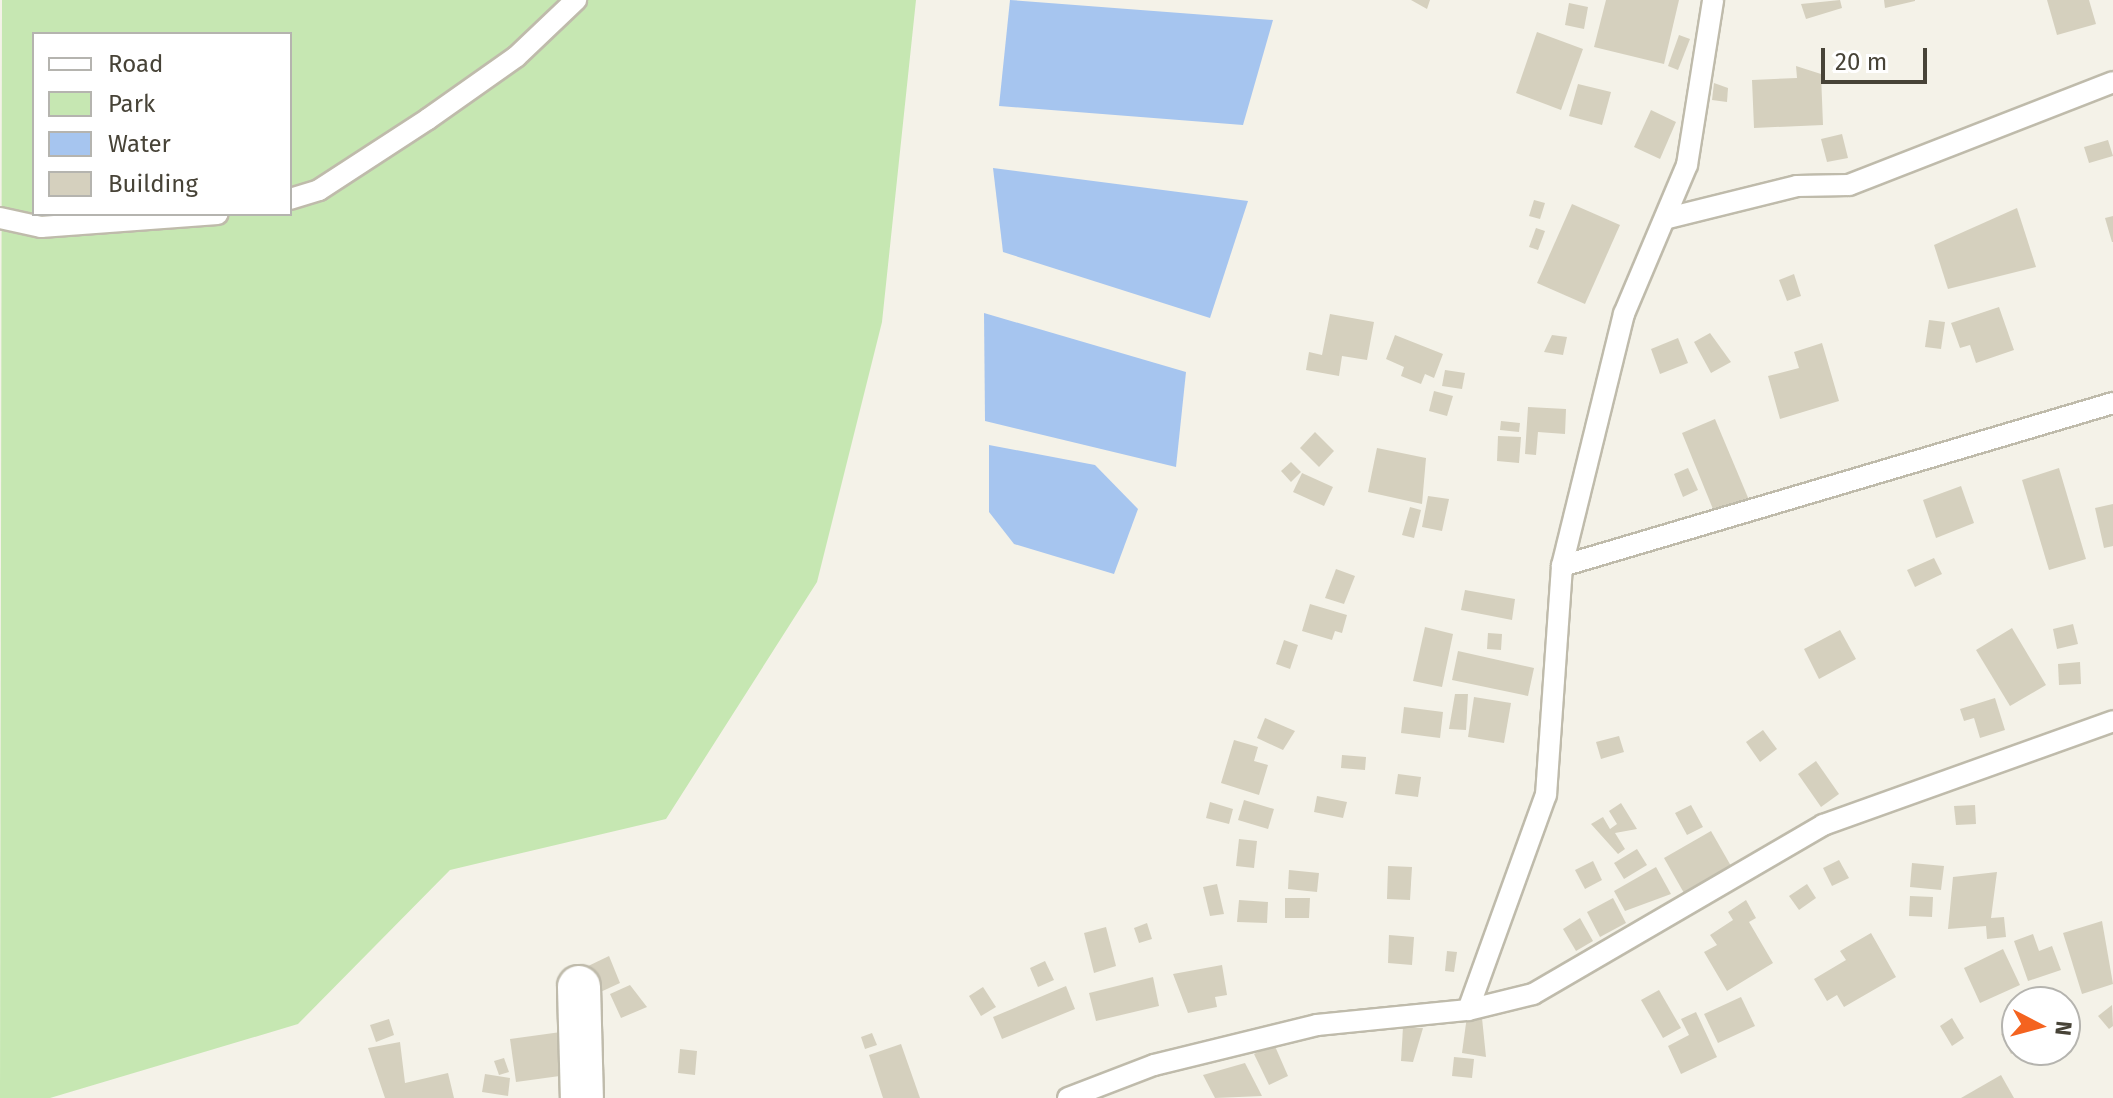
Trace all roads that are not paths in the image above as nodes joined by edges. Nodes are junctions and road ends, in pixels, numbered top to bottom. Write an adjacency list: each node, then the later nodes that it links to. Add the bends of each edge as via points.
1 (576, 0): 4 (lane, via 516,57 428,119 319,190)
2 (1713, 0): 7 (lane, via 1687,165)
3 (2113, 82): 7 (lane, via 1849,185 1797,186)
4 (292, 198)
5 (191, 216): 6 (lane, via 41,227)
6 (0, 218)
7 (1668, 218): 9 (lane, via 1624,314)
8 (2113, 403): 9 (lane)
9 (1562, 566): 12 (lane, via 1546,795)
10 (2113, 721): 12 (lane, via 1823,825 1546,989)
11 (579, 987): 13 (street)
12 (1468, 1010): 14 (lane, via 1317,1025 1154,1065)
13 (582, 1098)
14 (1068, 1098)

